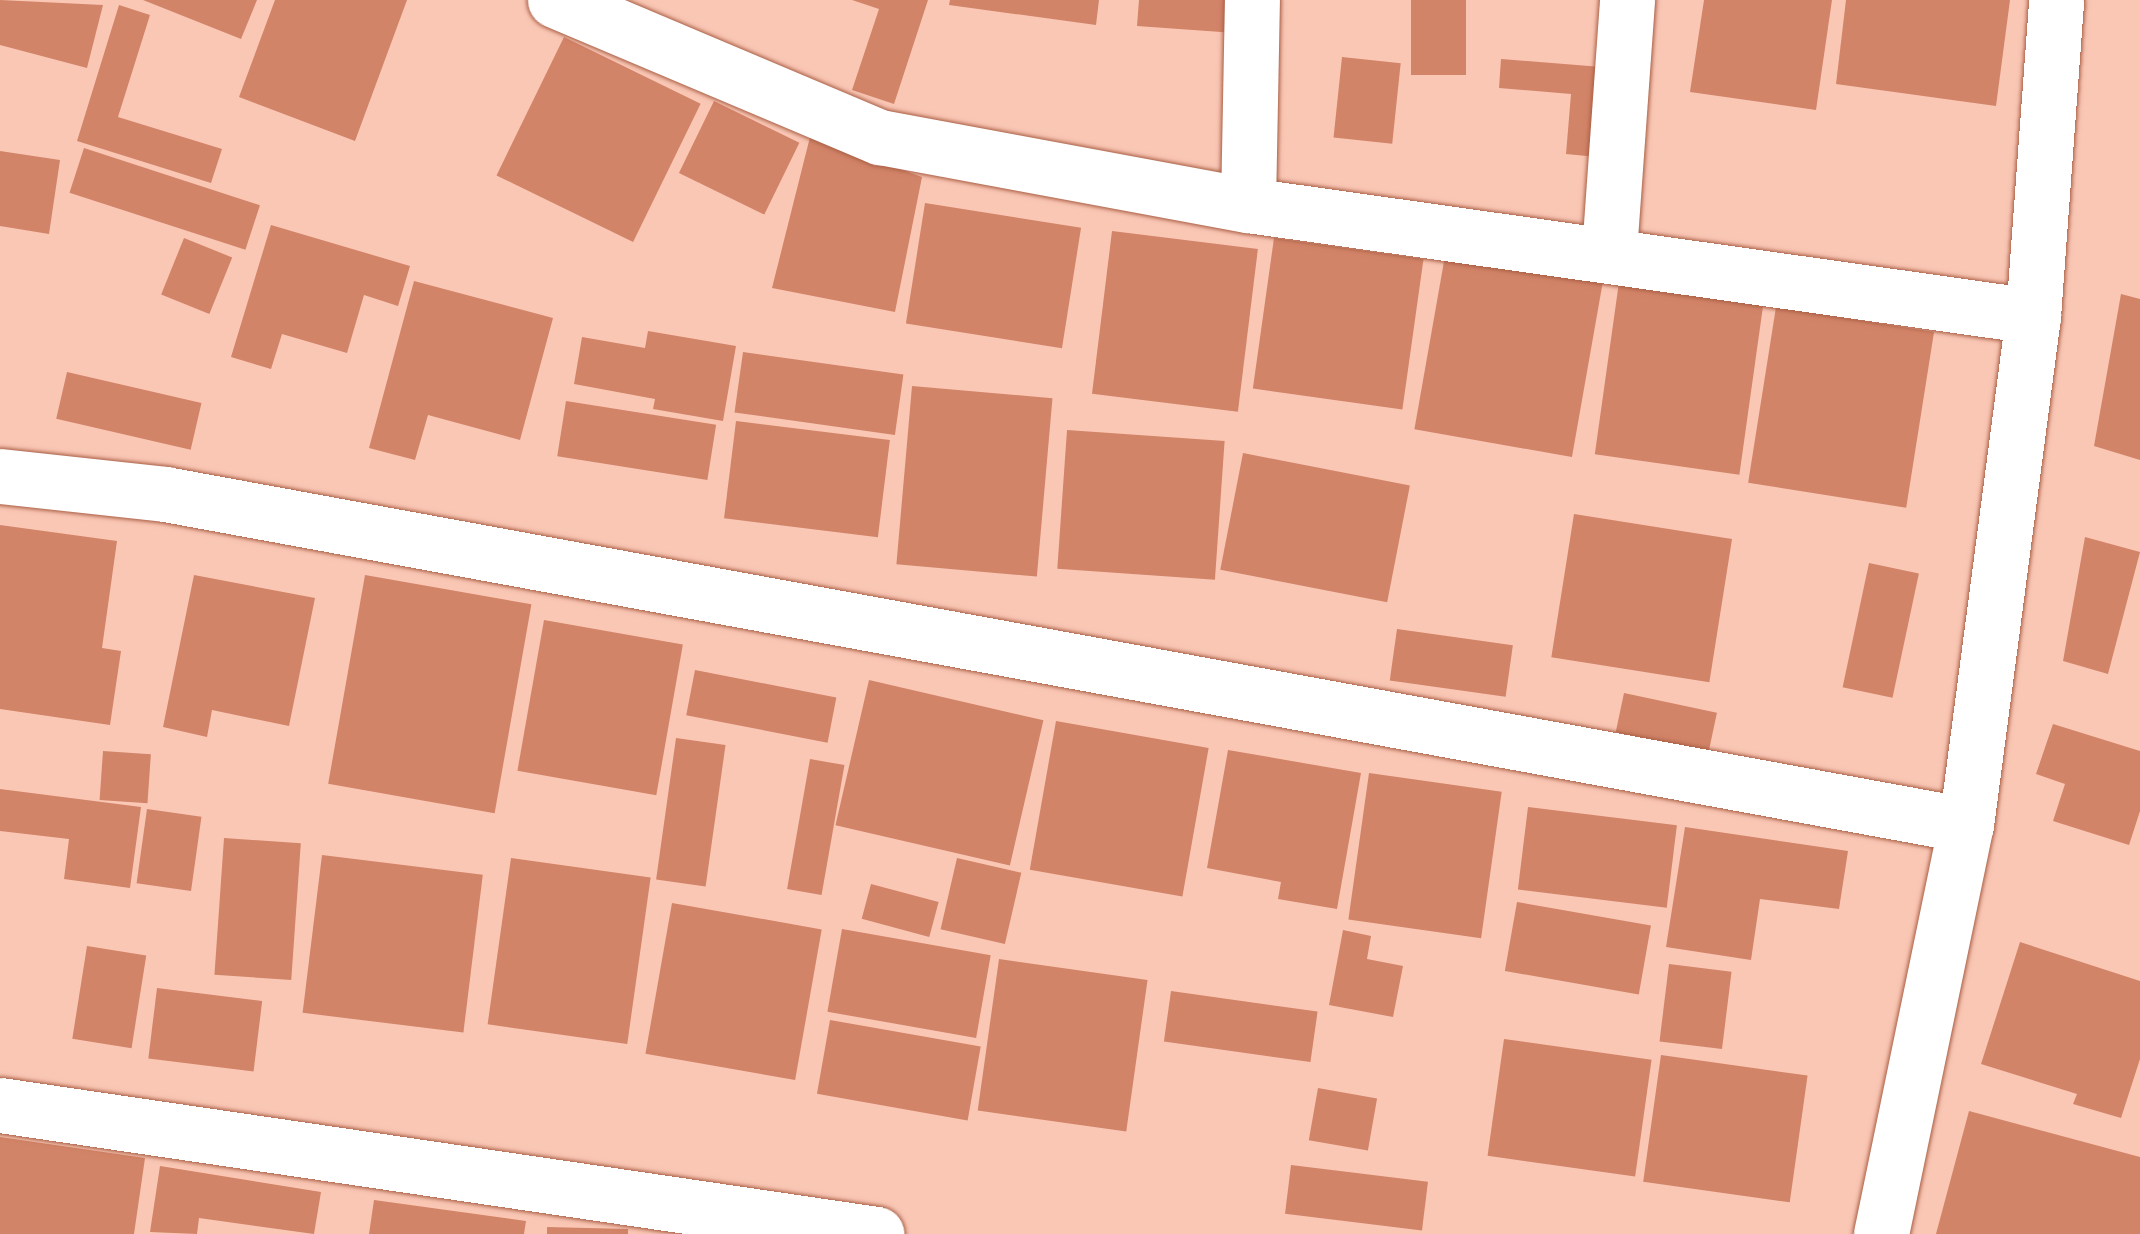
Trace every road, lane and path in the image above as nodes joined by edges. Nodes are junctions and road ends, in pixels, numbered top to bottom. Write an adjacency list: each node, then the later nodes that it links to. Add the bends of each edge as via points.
1 (555, 0): 5 (street, via 880,137)
2 (1252, 0): 5 (street)
3 (1627, 0): 6 (street)
4 (2056, 0): 7 (street)
5 (1248, 205): 6 (street)
6 (1609, 252): 7 (street)
7 (2033, 316): 9 (street)
8 (0, 476): 9 (street, via 165,494)
9 (1966, 825): 12 (street)
10 (0, 1106): 11 (street)
11 (877, 1234)
12 (1881, 1234)

